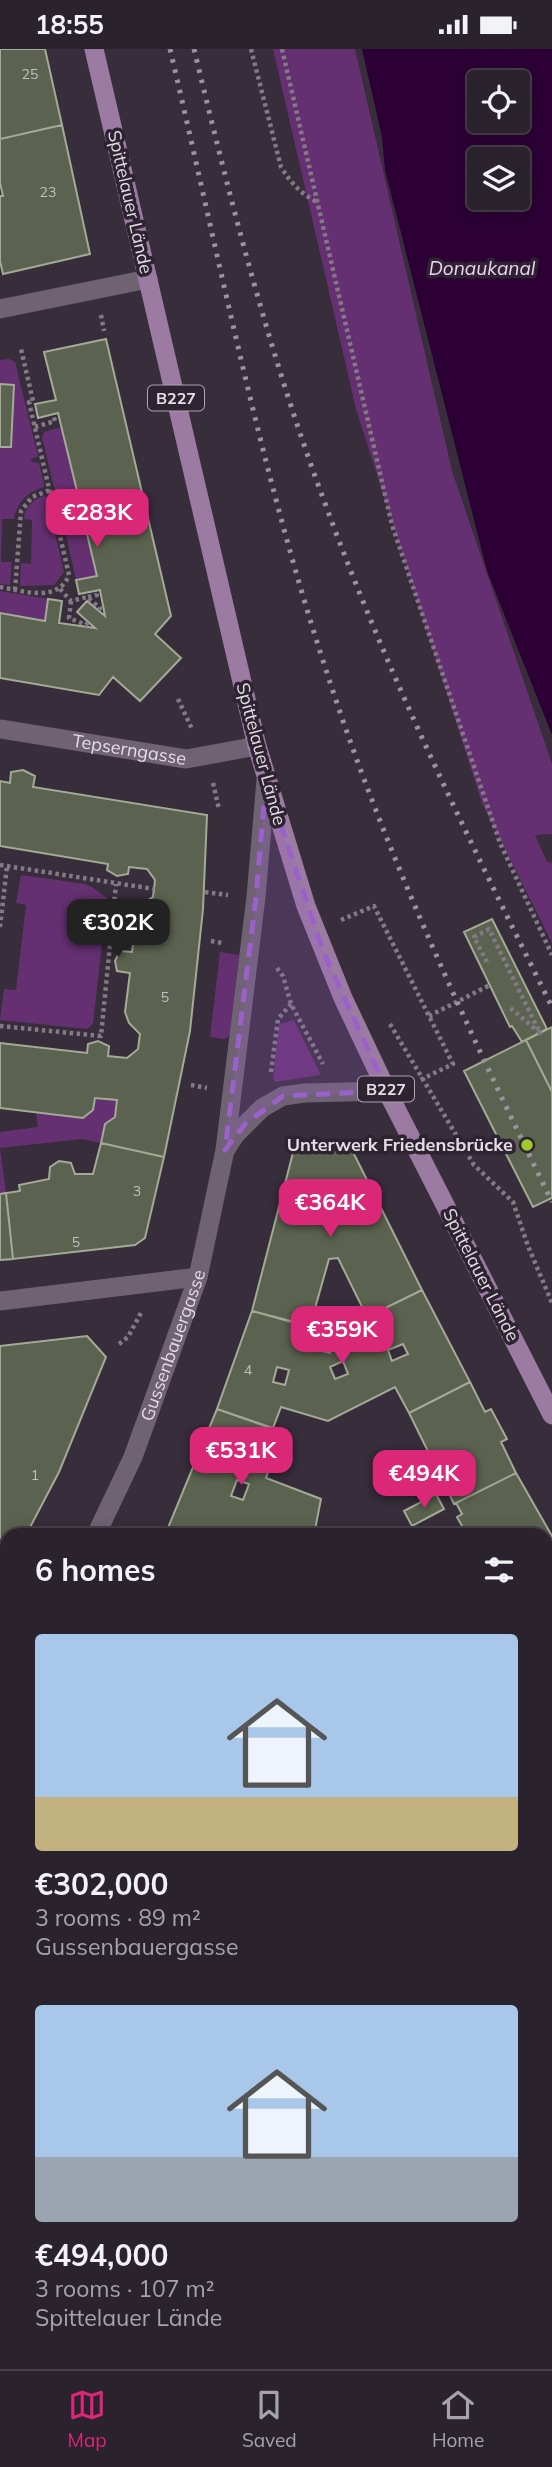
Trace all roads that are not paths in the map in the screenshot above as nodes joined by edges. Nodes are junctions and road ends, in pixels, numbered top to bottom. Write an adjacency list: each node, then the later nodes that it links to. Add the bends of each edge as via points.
1 (94, 49): 2 (main road, Spittelauer Lände / B227)
2 (148, 279): 3 (street); 5 (main road, Spittelauer Lände / B227)
3 (0, 309)
4 (0, 729): 5 (street, Tepserngasse, via 186,759)
5 (257, 746): 6 (main road, Spittelauer Lände / B227)
6 (266, 780): 7 (main road, Spittelauer Lände / B227, via 323,951); 8 (street, Gussenbauergasse)
7 (387, 1091): 8 (street, Gussenbauergasse, via 284,1096 253,1116); 11 (main road, Spittelauer Lände / B227)
8 (225, 1150): 9 (street, Gussenbauergasse)
9 (198, 1277): 10 (street); 12 (street, Gussenbauergasse, via 133,1457)
10 (0, 1301)
11 (552, 1415)
12 (99, 1528)

